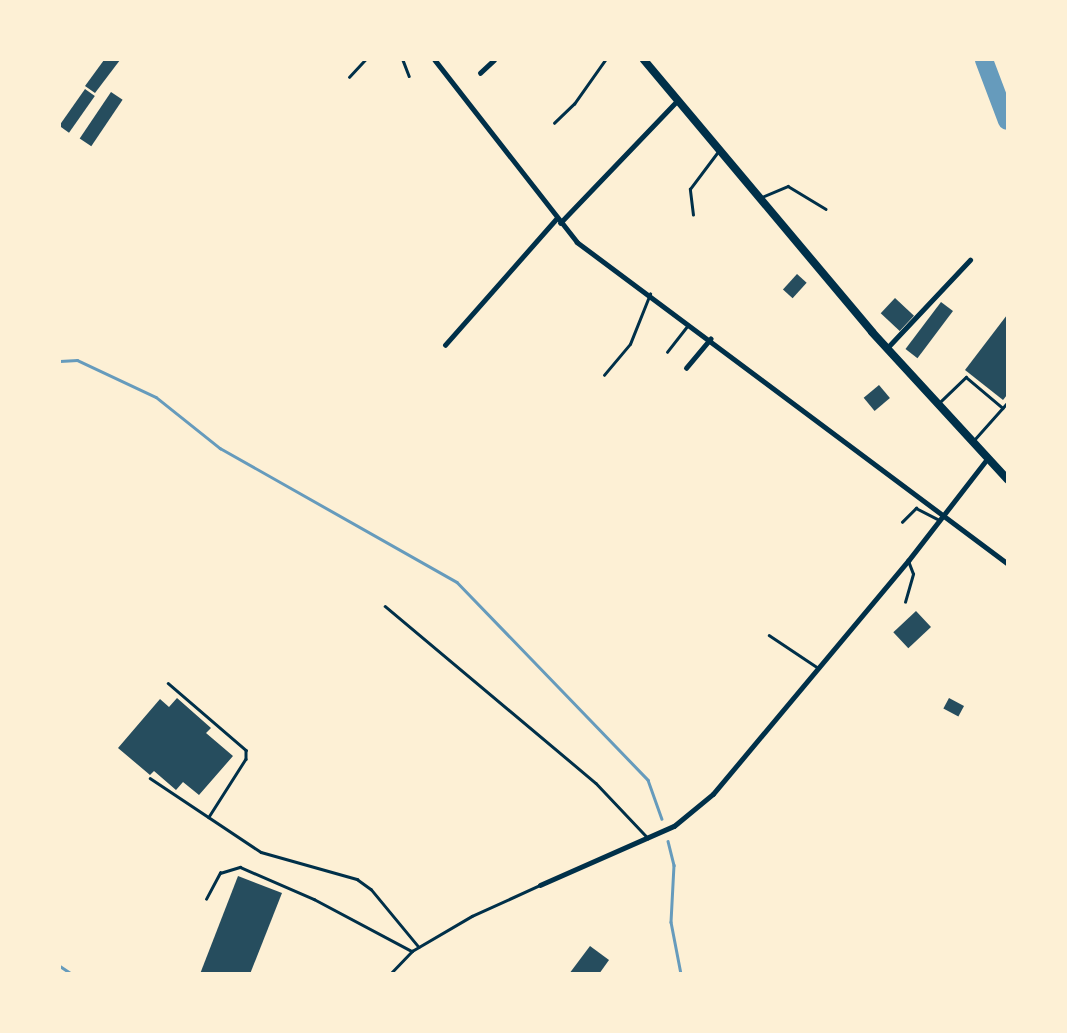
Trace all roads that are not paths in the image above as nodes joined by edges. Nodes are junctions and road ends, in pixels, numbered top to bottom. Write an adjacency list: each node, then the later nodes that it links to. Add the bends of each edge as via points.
1 (365, 60): 9 (lane)
2 (403, 60): 8 (lane)
3 (435, 60): 16 (street)
4 (494, 60): 7 (street)
5 (605, 60): 11 (lane, via 574,104)
6 (644, 60): 10 (highway)
7 (480, 73)
8 (409, 76)
9 (349, 77)
10 (678, 100): 12 (highway); 16 (street)
11 (554, 123)
12 (719, 151): 13 (highway); 15 (lane, via 690,189)
13 (759, 199): 14 (lane, via 788,186); 22 (highway)
14 (827, 209)
15 (693, 215)
16 (558, 221): 18 (street, via 577,242); 21 (street)
17 (970, 260): 22 (street)
18 (650, 294): 19 (street); 25 (lane, via 630,344)
19 (689, 323): 20 (street); 23 (lane)
20 (710, 339): 24 (street); 32 (street)
21 (445, 345)
22 (887, 348): 27 (highway)
23 (667, 352)
24 (686, 368)
25 (604, 375)
26 (1007, 403): 28 (lane)
27 (937, 405): 28 (lane, via 966,377); 29 (highway)
28 (1003, 408): 29 (lane)
29 (972, 443): 30 (highway)
30 (987, 459): 31 (highway); 32 (street)
31 (1007, 479)
32 (939, 516): 33 (lane, via 916,508); 34 (street); 35 (street)
33 (902, 522)
34 (908, 561): 36 (lane, via 913,574); 39 (street)
35 (1007, 563)
36 (905, 602)
37 (385, 606): 43 (lane, via 596,783)
38 (769, 635): 39 (lane)
39 (817, 667): 43 (street, via 713,794 674,826)
40 (168, 683): 42 (lane, via 246,750 246,759)
41 (150, 778): 42 (lane)
42 (209, 817): 46 (lane, via 261,852 358,879)
43 (649, 838): 44 (street)
44 (540, 885): 46 (lane)
45 (206, 899): 47 (lane, via 220,873 240,867 351,917)
46 (419, 947): 47 (lane)
47 (412, 951): 48 (lane)
48 (390, 974)

